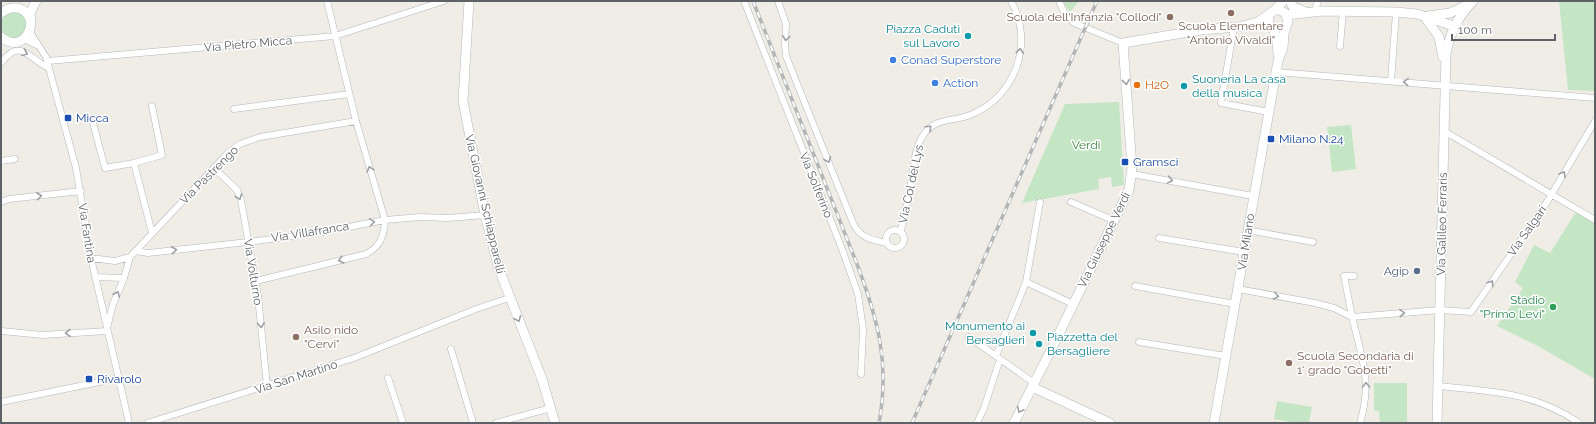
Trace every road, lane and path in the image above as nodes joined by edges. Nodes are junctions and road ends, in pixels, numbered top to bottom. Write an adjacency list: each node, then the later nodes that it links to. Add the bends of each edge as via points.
1 (24, 1): 14 (street)
2 (36, 1): 25 (street, via 30,13)
3 (327, 1): 26 (street)
4 (444, 1): 26 (street, Via Pietro Micca)
5 (469, 1): 60 (street, Via Giovanni Schiapparelli, via 463,101)
6 (744, 1): 94 (street, Via Solferino, via 858,294 863,329)
7 (778, 1): 70 (street, Via Col del Lys, one-way to 70, via 786,24 786,56 853,223 865,237)
8 (1011, 1): 65 (street, Via Col del Lys, one-way to 8, via 916,154 924,134 941,120 965,117 984,108 1003,91 1013,77 1018,64 1021,38 1017,14)
9 (1059, 1): 29 (street, via 1065,14 1074,23)
10 (1283, 1): 16 (street)
11 (1289, 1): 17 (street, via 1297,9); 21 (street, Via Milano)
12 (1318, 1): 17 (street)
13 (1473, 2): 20 (street, via 1450,13); 22 (street, Via Galileo Ferraris)
14 (12, 8): 19 (street); 25 (street, via 26,13)
15 (1343, 11): 17 (street); 18 (street); 31 (street)
16 (1272, 12): 21 (street, via 1280,10); 23 (street, via 1258,22); 24 (street, Via Milano, via 1268,22)
17 (1314, 12): 21 (street)
18 (1396, 12): 20 (street); 38 (street)
19 (1, 13)
20 (1424, 16): 22 (street); 39 (street, via 1439,37)
21 (1286, 19): 24 (street, via 1279,30); 33 (street, Via Milano, via 1283,48)
22 (1454, 26): 39 (street, Via Galileo Ferraris, via 1448,46)
23 (1236, 27): 24 (street); 29 (street); 44 (street, via 1221,103)
24 (1271, 28): 33 (street, Via Milano, via 1277,39)
25 (28, 31): 28 (street, via 15,42); 30 (street); 30 (street, Via Fantina)
26 (335, 36): 34 (street, Via Pietro Micca); 40 (street)
27 (1, 37): 28 (street)
28 (10, 42): 32 (street)
29 (1123, 43): 53 (street, Via Giuseppe Verdi, one-way to 53)
30 (39, 46): 34 (street, Via Fantina)
31 (1340, 46)
32 (1, 48)
33 (1278, 60): 37 (street, Via Milano)
34 (48, 61): 36 (street, Via Fantina)
35 (1, 63): 36 (street, one-way to 36, via 12,52 22,51)
36 (50, 68): 54 (street, Via Fantina)
37 (1276, 72): 38 (street); 44 (street, Via Milano)
38 (1391, 81): 39 (street, one-way to 38)
39 (1445, 81): 41 (street, via 1475,89); 48 (street, Via Galileo Ferraris)
40 (349, 94): 43 (street); 45 (street)
41 (1595, 98)
42 (152, 106): 51 (street, via 162,155)
43 (234, 109)
44 (1269, 112): 56 (street, Via Milano)
45 (356, 121): 52 (street, Via Pastrengo, via 247,140 233,148); 61 (street, one-way to 45)
46 (1595, 121): 55 (street, Via Salgari, one-way to 46)
47 (94, 123): 51 (street, via 105,168)
48 (1444, 131): 55 (street); 85 (street, Via Galileo Ferraris)
49 (14, 159): 50 (street)
50 (1, 161)
51 (134, 162): 66 (street)
52 (214, 168): 66 (street, Via Pastrengo); 68 (street, Via Volturno, one-way to 68, via 239,194)
53 (1132, 174): 56 (street, one-way to 56); 63 (street, Via Giuseppe Verdi, via 1129,190)
54 (81, 191): 57 (street, one-way to 54); 74 (street, Via Fantina)
55 (1551, 194): 62 (street); 85 (street, Via Salgari, one-way to 55, via 1471,312)
56 (1253, 196): 64 (street, Via Milano)
57 (1, 202)
58 (1040, 202): 79 (street)
59 (1071, 202): 63 (street)
60 (485, 215): 61 (street, Via Villafranca); 82 (street, Via Giovanni Schiapparelli)
61 (385, 220): 68 (street, Via Villafranca, one-way to 61, via 317,233); 78 (street, one-way to 78, via 383,238 366,254)
62 (1595, 220)
63 (1115, 221): 83 (street, Via Giuseppe Verdi)
64 (1247, 230): 69 (street); 72 (street, Via Milano)
65 (901, 232): 70 (street, Via Col del Lys, via 889,232); 70 (street, Via Col del Lys, via 905,240 900,247 894,248)
66 (152, 233): 71 (street, Via Pastrengo)
67 (1159, 238): 72 (street)
68 (248, 242): 71 (street, Via Villafranca, one-way to 68, via 148,252); 78 (street, Via Volturno)
69 (1313, 242)
70 (886, 243)
71 (135, 251): 73 (street, Via Pastrengo)
72 (1244, 252): 81 (street, Via Milano)
73 (130, 257): 74 (street, via 115,261); 77 (street, Via Pastrengo)
74 (91, 258): 76 (street, Via Fantina)
75 (1354, 276): 86 (street, via 1344,276)
76 (95, 277): 77 (street); 88 (street, Via Fantina)
77 (124, 278): 88 (street, Via Pastrengo, one-way to 77, via 113,304)
78 (256, 281): 98 (street, Via Volturno, one-way to 98)
79 (1026, 282): 83 (street); 93 (street)
80 (1136, 286): 84 (street)
81 (1238, 289): 84 (street, Via Milano); 86 (street, one-way to 86, via 1315,302)
82 (509, 298): 98 (street, Via San Martino, via 354,358); 101 (street, Via Giovanni Schiapparelli, one-way to 101)
83 (1073, 304): 97 (street, Via Giuseppe Verdi)
84 (1235, 304): 92 (street, Via Milano)
85 (1440, 310): 86 (street, one-way to 85); 99 (street, Via Galileo Ferraris)
86 (1352, 317): 113 (street, one-way to 86, via 1364,409 1366,378)
87 (1, 331): 88 (street, one-way to 87, via 43,335)
88 (107, 331): 95 (street, Via Fantina)
89 (969, 337): 93 (street)
90 (1139, 342): 92 (street)
91 (451, 349): 106 (street)
92 (1226, 356): 112 (street, Via Milano)
93 (998, 358): 97 (street); 109 (street, via 984,408)
94 (861, 374)
95 (119, 378): 100 (street); 103 (street, Via Fantina)
96 (388, 378): 105 (street)
97 (1033, 385): 102 (street); 110 (street, Via Giuseppe Verdi, one-way to 110)
98 (267, 386): 104 (street, Via San Martino)
99 (1437, 386): 114 (street, Via Galileo Ferraris); 115 (street, via 1506,392 1544,404)
100 (1, 402)
101 (551, 408): 107 (street); 108 (street, Via Giovanni Schiapparelli)
102 (1097, 420): 111 (street)
103 (129, 423)
104 (147, 423)
105 (403, 423)
106 (473, 423)
107 (496, 423)
108 (555, 423)
109 (977, 423)
110 (1014, 423)
111 (1110, 423)
112 (1214, 423)
113 (1360, 423)
114 (1437, 423)
115 (1580, 423)

